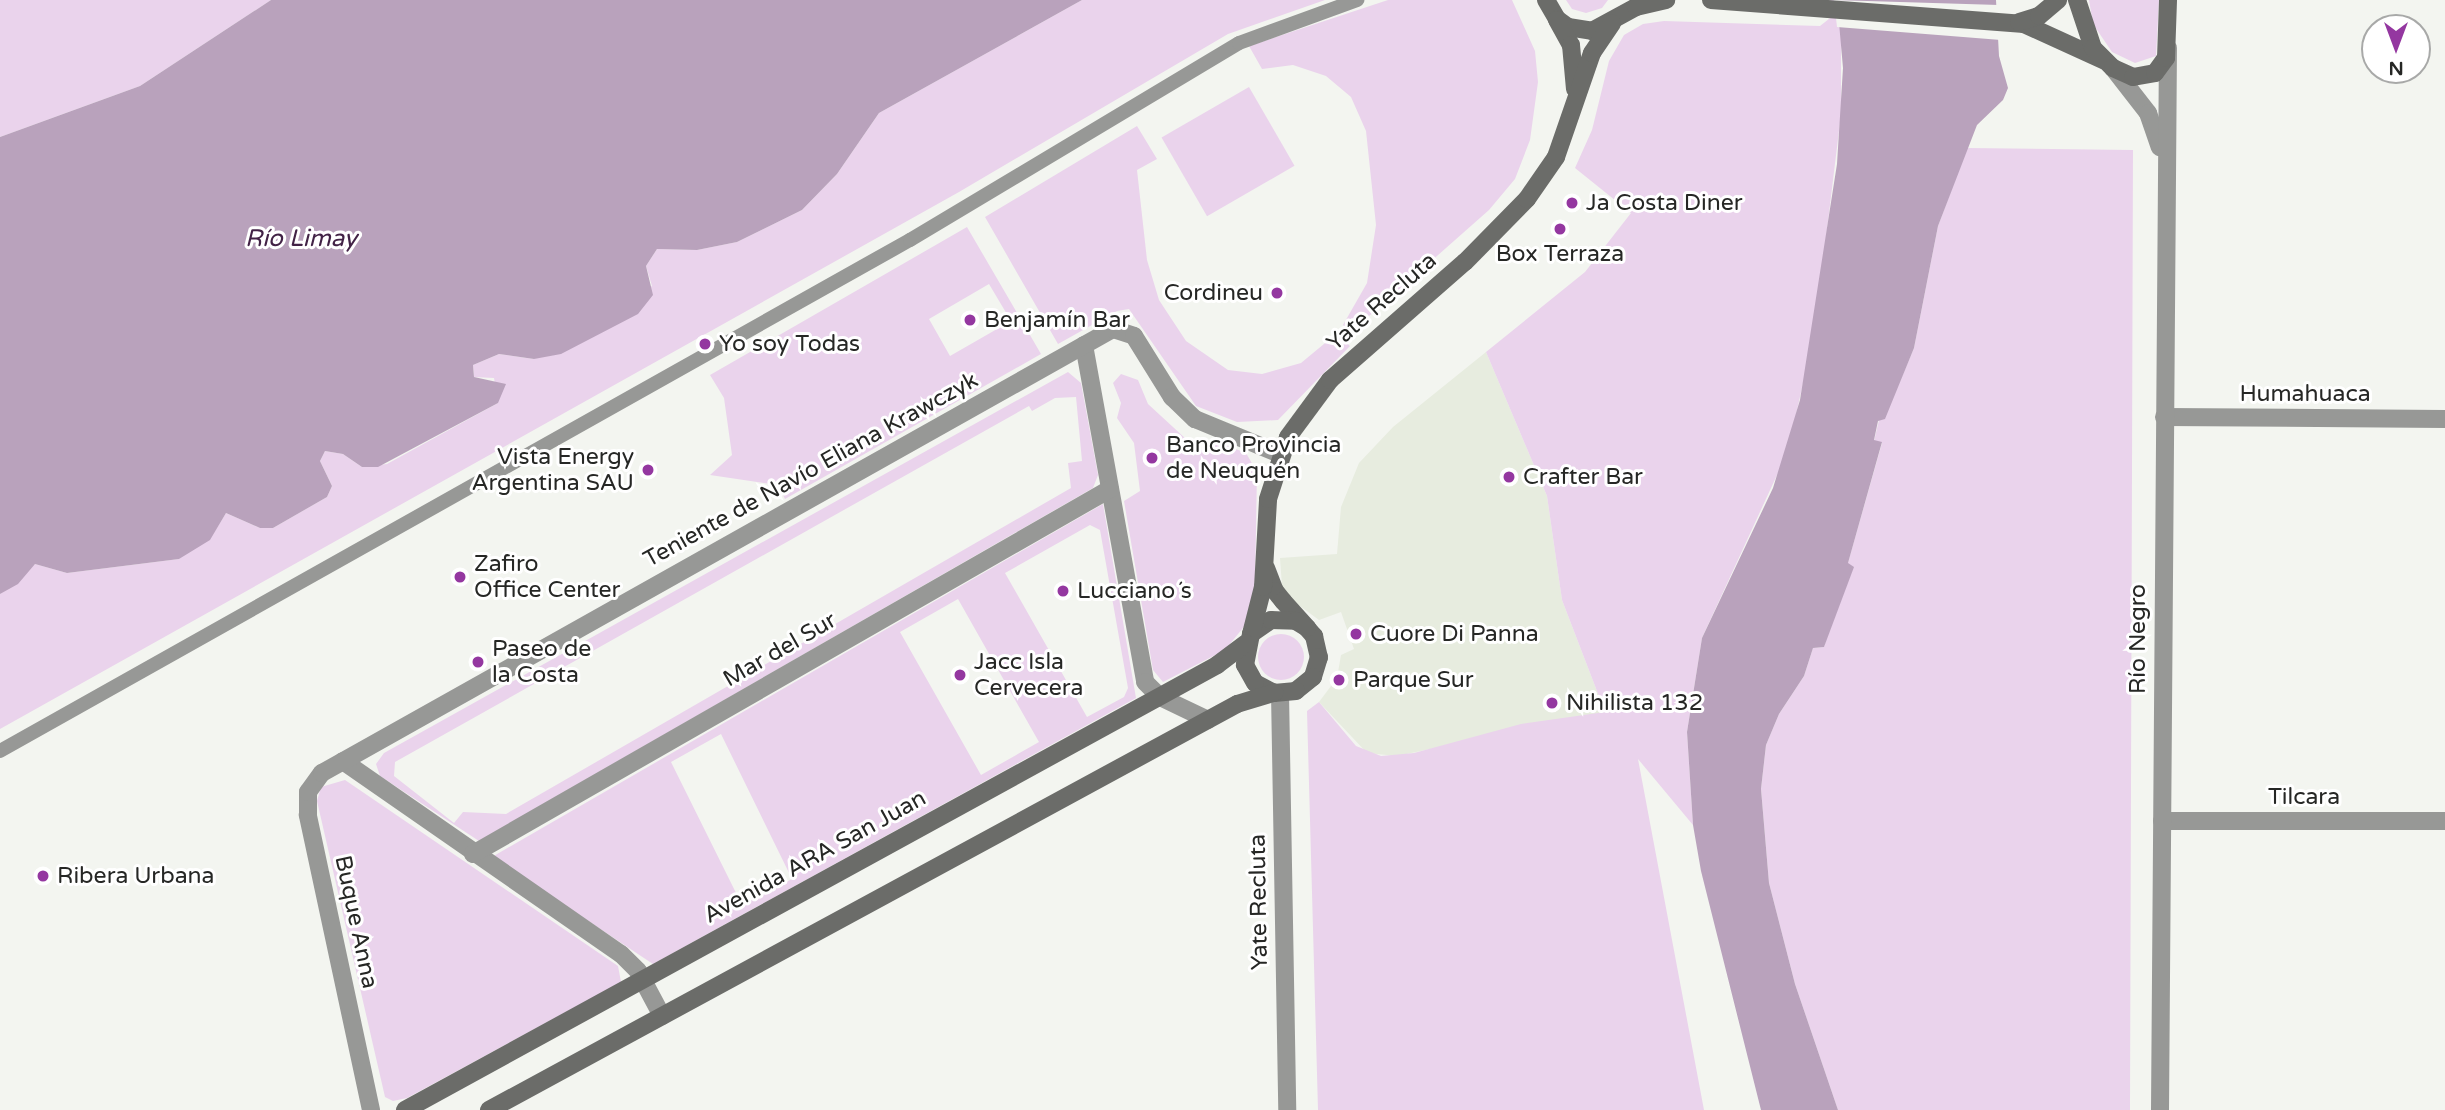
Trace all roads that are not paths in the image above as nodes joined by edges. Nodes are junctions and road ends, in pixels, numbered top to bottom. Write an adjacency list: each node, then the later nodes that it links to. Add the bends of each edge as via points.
1 (1357, 0): 27 (street, via 1240,43 910,240)
2 (1546, 0): 9 (main road, Yate Recluta)
3 (1628, 0): 10 (main road, Yate Recluta)
4 (1666, 0): 10 (main road, via 1636,7)
5 (1711, 0): 11 (main road)
6 (2058, 0): 11 (main road, via 2039,16)
7 (2077, 0): 13 (main road, Río Negro, via 2084,34)
8 (2168, 0): 12 (main road, Río Negro)
9 (1557, 19): 10 (main road, via 1580,31); 14 (main road, Yate Recluta, via 1571,45)
10 (1616, 20): 14 (main road, Yate Recluta, via 1592,53)
11 (2015, 23): 13 (main road, via 2047,31)
12 (2168, 48): 13 (main road, via 2155,73 2133,76); 15 (street, Río Negro)
13 (2108, 64): 15 (street, Río Negro, via 2148,113)
14 (1576, 96): 19 (main road, Yate Recluta, via 1556,157 1527,199 1465,262 1331,380 1300,418)
15 (2165, 167): 17 (street, Río Negro)
16 (1084, 345): 19 (street, Teniente de Navío Eliana Krawczyk, via 1113,329 1128,331 1185,411 1207,426); 20 (street); 28 (street, Teniente de Navío Eliana Krawczyk)
17 (2164, 417): 18 (street, Humahuaca); 29 (street, Río Negro)
18 (2445, 419)
19 (1280, 454): 21 (main road, Yate Recluta, via 1268,499)
20 (1110, 489): 25 (street, via 1143,675 1148,688); 31 (street, Mar del Sur)
21 (1265, 565): 22 (main road, Yate Recluta, via 1275,591); 23 (main road, Yate Recluta)
22 (1307, 628): 23 (main road, via 1296,621 1271,620); 24 (main road, Yate Recluta, via 1318,646 1317,668 1305,685)
23 (1249, 638): 24 (main road, Yate Recluta, via 1249,675); 25 (main road, Avenida ARA San Juan, via 1225,661)
24 (1277, 693): 26 (main road, via 1245,701); 37 (street, Yate Recluta)
25 (1160, 696): 26 (street); 32 (main road, Avenida ARA San Juan)
26 (1208, 720): 33 (main road)
27 (0, 751)
28 (343, 761): 31 (street); 34 (street, Buque Anna, via 313,781 307,803)
29 (2162, 821): 30 (street, Tilcara); 38 (street, Río Negro)
30 (2445, 821)
31 (473, 854): 32 (street, via 621,954)
32 (643, 980): 33 (street); 35 (main road, Avenida ARA San Juan)
33 (662, 1016): 36 (main road)
34 (372, 1110)
35 (405, 1110)
36 (489, 1110)
37 (1287, 1110)
38 (2160, 1110)

